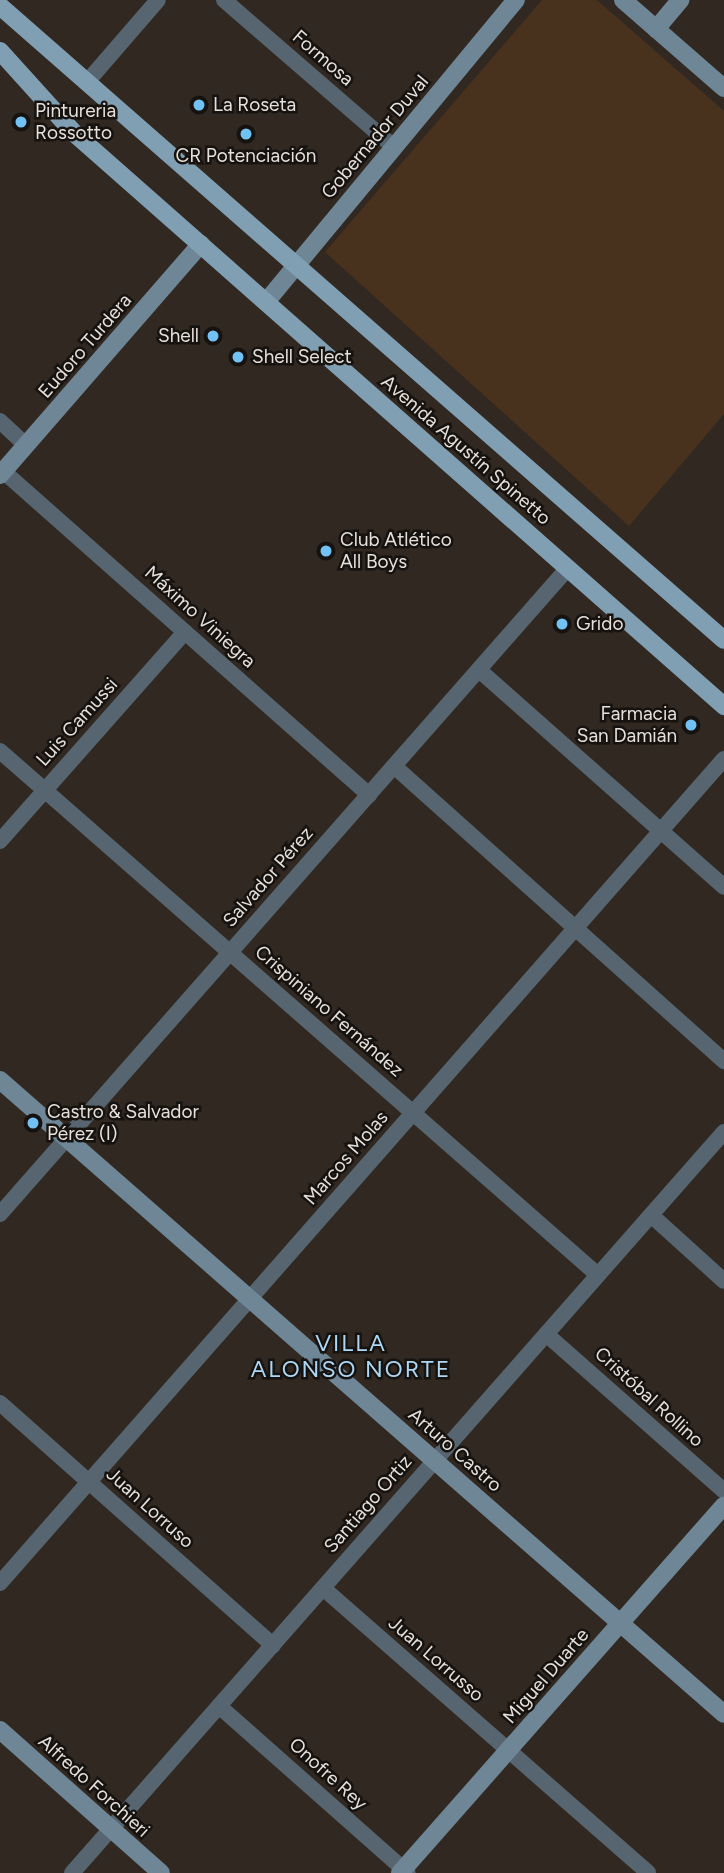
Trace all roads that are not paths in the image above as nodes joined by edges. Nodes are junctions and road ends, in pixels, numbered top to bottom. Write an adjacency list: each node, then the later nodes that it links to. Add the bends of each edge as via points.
1 (158, 0): 9 (street)
2 (225, 0): 11 (street, Formosa)
3 (516, 0): 11 (street, Gobernador Duval)
4 (623, 0): 7 (street)
5 (680, 0): 7 (street)
6 (0, 6): 9 (main road, Avenida Agustín Spinetto)
7 (656, 29): 10 (street)
8 (0, 51): 12 (main road, Avenida Agustín Spinetto, via 61,121)
9 (88, 82): 13 (main road, Avenida Agustín Spinetto)
10 (724, 88)
11 (394, 147): 13 (street, Gobernador Duval)
12 (201, 244): 14 (main road, Avenida Agustín Spinetto); 16 (street, Eudoro Turdera)
13 (296, 265): 14 (street, Gobernador Duval); 20 (main road, Avenida Agustín Spinetto)
14 (266, 302): 18 (main road, Avenida Agustín Spinetto)
15 (0, 422): 16 (street)
16 (26, 444): 17 (street, Eudoro Turdera)
17 (2, 473): 19 (street, Máximo Viniegra)
18 (568, 568): 21 (street, Salvador Pérez); 22 (main road, Avenida Agustín Spinetto)
19 (185, 632): 26 (street, Luis Camussi); 27 (street, Máximo Viniegra)
20 (724, 640)
21 (478, 670): 25 (street, Salvador Pérez); 28 (street)
22 (724, 706)
23 (0, 751): 26 (street, Crispiniano Fernández)
24 (724, 760): 28 (street, Marcos Molas)
25 (394, 766): 27 (street, Salvador Pérez); 31 (street)
26 (45, 790): 29 (street, Luis Camussi); 32 (street, Crispiniano Fernández)
27 (369, 795): 32 (street, Salvador Pérez)
28 (661, 831): 30 (street); 31 (street, Marcos Molas)
29 (0, 841)
30 (724, 887)
31 (576, 928): 33 (street); 35 (street, Marcos Molas)
32 (230, 952): 35 (street, Crispiniano Fernández); 37 (street, Salvador Pérez)
33 (724, 1061)
34 (0, 1080): 37 (street, Arturo Castro)
35 (414, 1113): 40 (street, Crispiniano Fernández); 42 (street, Marcos Molas)
36 (724, 1132): 39 (street, Santiago Ortiz)
37 (67, 1138): 38 (street, Salvador Pérez); 42 (street, Arturo Castro)
38 (0, 1214)
39 (650, 1215): 40 (street, Santiago Ortiz); 41 (street)
40 (598, 1275): 43 (street, Santiago Ortiz)
41 (724, 1280)
42 (250, 1299): 45 (street, Arturo Castro); 46 (street, Marcos Molas)
43 (546, 1334): 45 (street, Santiago Ortiz); 47 (street, Cristóbal Rollino)
44 (0, 1403): 46 (street, Juan Lorruso)
45 (435, 1460): 50 (street, Santiago Ortiz); 51 (street, Arturo Castro)
46 (89, 1482): 49 (street, Marcos Molas); 52 (street, Juan Lorruso)
47 (724, 1491)
48 (724, 1506): 51 (street, Miguel Duarte)
49 (0, 1583)
50 (323, 1588): 52 (street, Santiago Ortiz); 56 (street, Juan Lorrusso)
51 (621, 1623): 54 (street, Arturo Castro); 56 (street, Miguel Duarte)
52 (273, 1645): 53 (street, Santiago Ortiz)
53 (219, 1706): 57 (street, Santiago Ortiz); 58 (street, Onofre Rey)
54 (724, 1714)
55 (0, 1730): 57 (street, Alfredo Forchieri)
56 (508, 1750): 58 (street, Miguel Duarte); 61 (street, Juan Lorrusso)
57 (111, 1829): 59 (street, Santiago Ortiz); 60 (street, Alfredo Forchieri)
58 (404, 1872)
59 (72, 1873)
60 (161, 1873)
61 (648, 1873)

